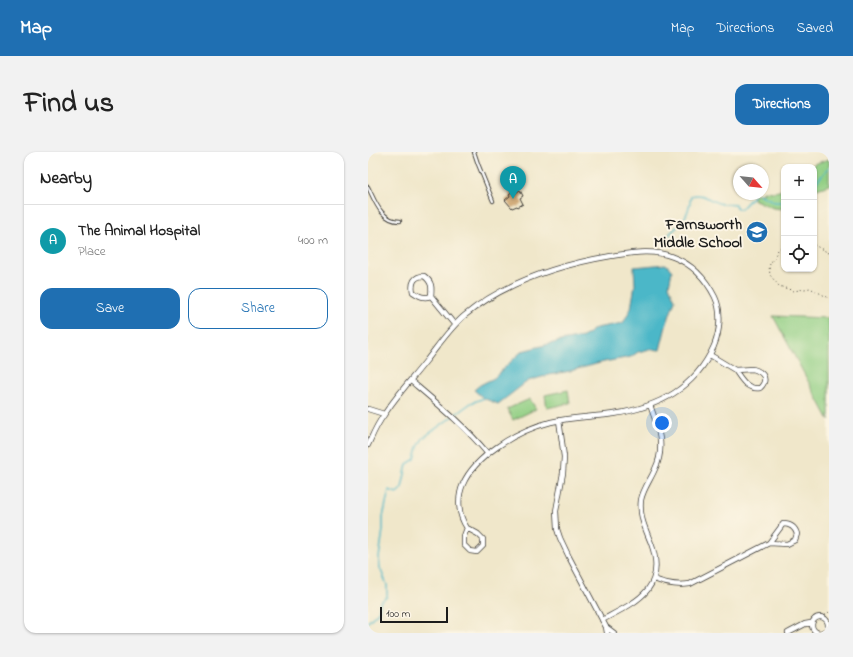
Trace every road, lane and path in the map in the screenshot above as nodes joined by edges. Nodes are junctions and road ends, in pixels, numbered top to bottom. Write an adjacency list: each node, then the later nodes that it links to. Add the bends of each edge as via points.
1 (474, 152): 3 (lane)
2 (368, 187): 4 (lane, via 380,211 392,220)
3 (493, 201)
4 (400, 221)
5 (817, 247): 7 (path)
6 (781, 248): 9 (path, via 769,266 770,275 778,286 794,291 810,288)
7 (829, 253)
8 (432, 296): 8 (street, via 432,285 424,276 413,281 413,292 418,296); 10 (street)
9 (829, 298)
10 (454, 324): 11 (street, via 488,298 564,265 585,260 656,252 688,264 706,281 714,296 720,324); 13 (street)
11 (710, 355): 12 (street); 14 (street, via 685,385 671,396)
12 (735, 370): 12 (street, via 758,371 765,378 763,385 757,389 746,385)
13 (411, 381): 16 (street); 19 (street, via 450,413)
14 (650, 405): 17 (street, via 612,414); 22 (street, via 660,432 660,452 656,468 643,493 641,518 654,551)
15 (368, 409): 16 (street)
16 (384, 414): 18 (street)
17 (559, 420): 19 (street, via 518,434); 25 (street, via 564,457 556,511 558,529 569,557)
18 (368, 445)
19 (488, 454): 20 (street, via 471,472 460,491 461,517)
20 (467, 528): 20 (street, via 484,538 483,546 477,552 472,553 464,545)
21 (769, 543): 21 (street, via 783,524 792,526 796,531 797,537 790,544); 22 (street, via 690,584 671,585)
22 (654, 579): 25 (street, via 636,602)
23 (829, 612): 24 (path)
24 (822, 618): 26 (street, via 818,617); 26 (street, via 829,623 823,633 814,630)
25 (602, 620): 27 (street)
26 (811, 623): 30 (street)
27 (606, 627): 28 (street); 29 (street)
28 (606, 633)
29 (614, 633)
30 (788, 633)

